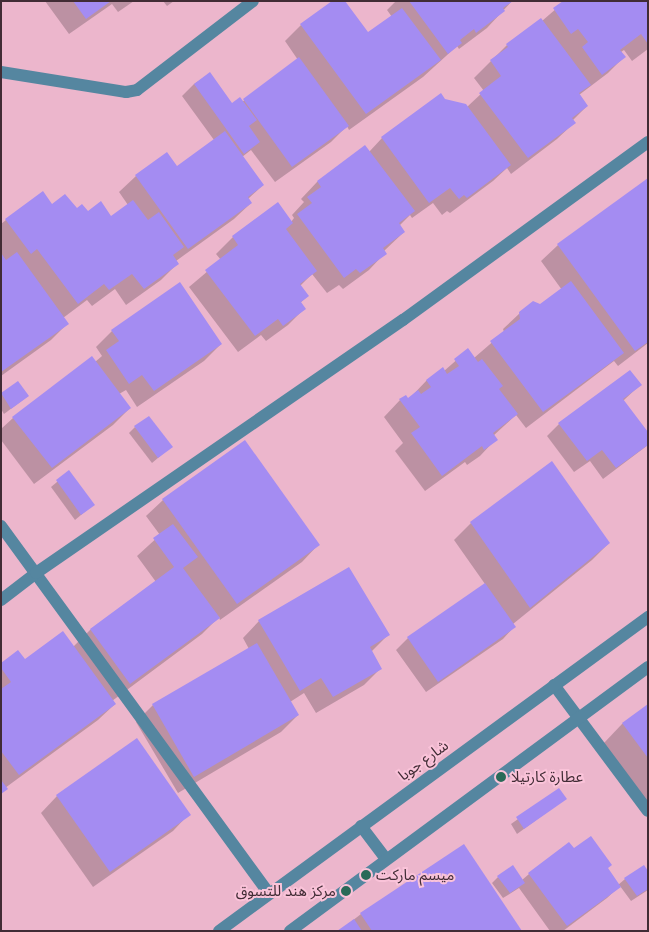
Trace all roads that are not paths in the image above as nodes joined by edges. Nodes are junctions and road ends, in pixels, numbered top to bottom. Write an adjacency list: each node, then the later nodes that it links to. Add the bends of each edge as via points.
1 (253, 1): 2 (street, via 137,90 126,92)
2 (1, 72)
3 (648, 142): 5 (street, via 403,320)
4 (1, 526): 5 (street)
5 (36, 573): 6 (street); 14 (street)
6 (1, 600)
7 (648, 617): 9 (street, شارع جوبا)
8 (648, 667): 10 (street)
9 (554, 685): 10 (street); 12 (street, شارع جوبا)
10 (578, 718): 11 (street); 13 (street)
11 (648, 811)
12 (361, 826): 13 (street); 14 (street, شارع جوبا)
13 (386, 859): 16 (street)
14 (269, 893): 15 (street, شارع جوبا)
15 (219, 931)
16 (290, 931)

